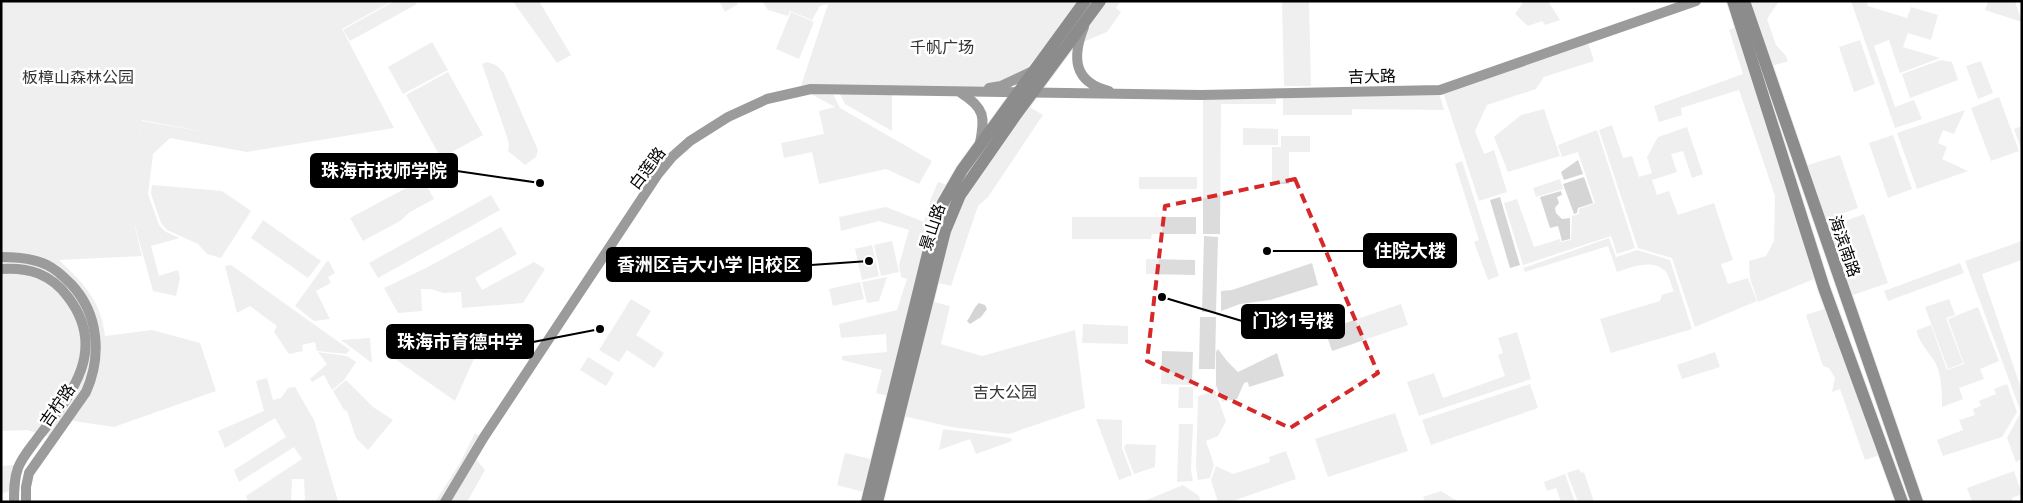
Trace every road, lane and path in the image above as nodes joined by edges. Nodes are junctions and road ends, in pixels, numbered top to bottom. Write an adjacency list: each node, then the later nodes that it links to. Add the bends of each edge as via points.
1 (1085, 1): 7 (main road, 景山路)
2 (1100, 1): 6 (main road, 景山路)
3 (1696, 1): 11 (main road, 吉大路, via 1440,90)
4 (1733, 1): 20 (main road, 海滨南路, via 1818,270)
5 (1744, 1): 21 (main road, 海滨南路)
6 (1087, 20): 10 (main road, 景山路); 11 (main road, via 1076,51 1078,67 1090,83)
7 (1035, 70): 8 (main road, via 1002,86); 9 (main road, 景山路)
8 (960, 92): 9 (main road, 白莲路); 12 (main road, via 976,102 981,112 983,126); 17 (main road, 白莲路, via 811,90 767,100 728,117 690,140 658,174 484,437)
9 (1019, 93): 10 (main road, 吉大路); 12 (main road, 景山路)
10 (1032, 93): 11 (main road, 吉大路); 19 (main road, 景山路, via 960,195 945,231)
11 (1120, 94)
12 (979, 146): 18 (main road, 景山路, via 943,203 934,230)
13 (1, 257): 16 (main road, 吉柠路, via 34,261 61,274 84,302 93,320 96,340 92,379 29,472)
14 (1, 269): 15 (main road, 吉柠路, via 33,271 53,280 69,298 82,321 85,343 84,363 73,390 18,466)
15 (14, 502)
16 (26, 502)
17 (445, 502)
18 (867, 502)
19 (877, 502)
20 (1902, 502)
21 (1917, 502)

